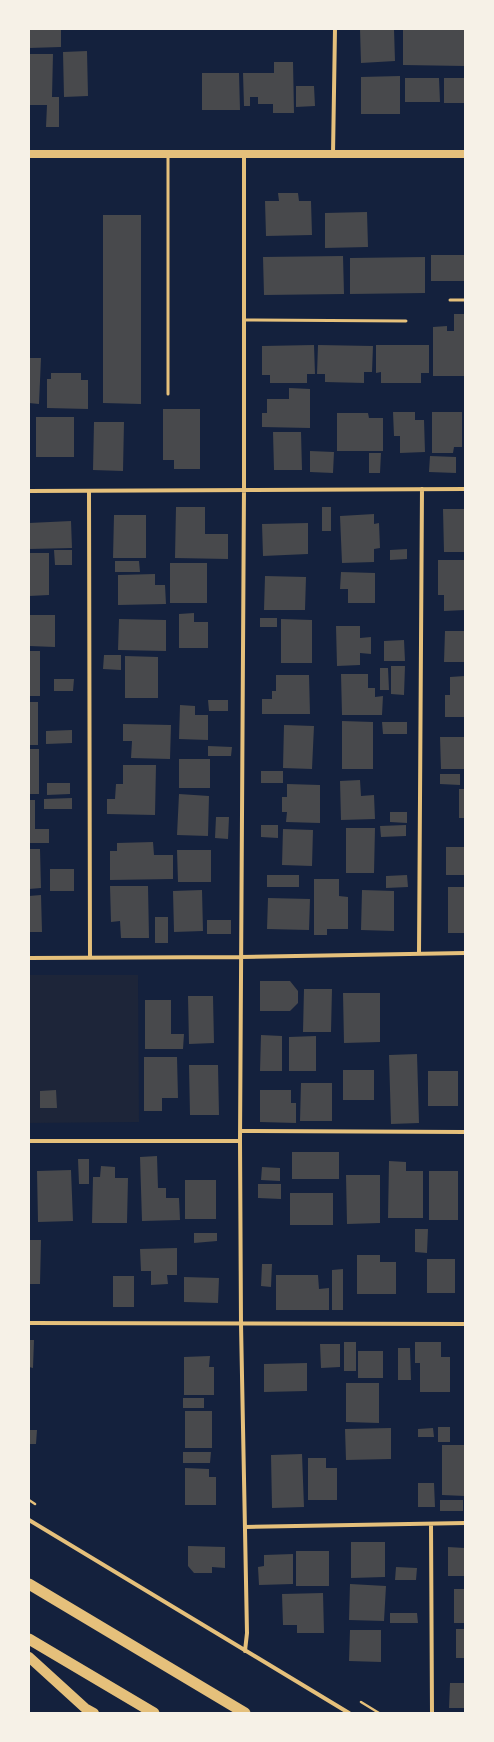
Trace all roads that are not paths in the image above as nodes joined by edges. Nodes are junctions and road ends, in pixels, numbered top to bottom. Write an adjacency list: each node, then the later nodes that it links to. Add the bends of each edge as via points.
1 (336, 29): 5 (street)
2 (29, 154): 3 (main road)
3 (168, 154): 4 (main road); 11 (lane)
4 (244, 154): 5 (main road); 9 (street)
5 (332, 154): 6 (main road)
6 (465, 154)
7 (450, 300): 8 (lane)
8 (465, 300)
9 (244, 320): 10 (lane); 14 (street)
10 (406, 321)
11 (168, 394)
12 (422, 489): 13 (street); 14 (street); 18 (street)
13 (465, 489)
14 (244, 490): 16 (street); 20 (street)
15 (29, 491): 16 (street)
16 (89, 492): 19 (street)
17 (465, 953): 18 (street)
18 (419, 954): 20 (street)
19 (90, 957): 20 (street); 21 (street)
20 (240, 957): 22 (street)
21 (29, 958)
22 (240, 1131): 23 (street); 25 (street)
23 (465, 1132)
24 (29, 1140): 25 (street)
25 (240, 1141): 27 (street)
26 (29, 1323): 27 (street)
27 (241, 1324): 28 (street); 32 (street)
28 (465, 1324)
29 (29, 1520): 35 (street)
30 (465, 1523): 31 (street)
31 (431, 1524): 32 (street); 41 (street)
32 (245, 1527): 35 (street)
33 (29, 1584): 39 (highway)
34 (29, 1639): 38 (highway)
35 (245, 1651): 40 (street)
36 (29, 1656): 37 (main road)
37 (94, 1713)
38 (154, 1713)
39 (245, 1713)
40 (349, 1713)
41 (432, 1713)

